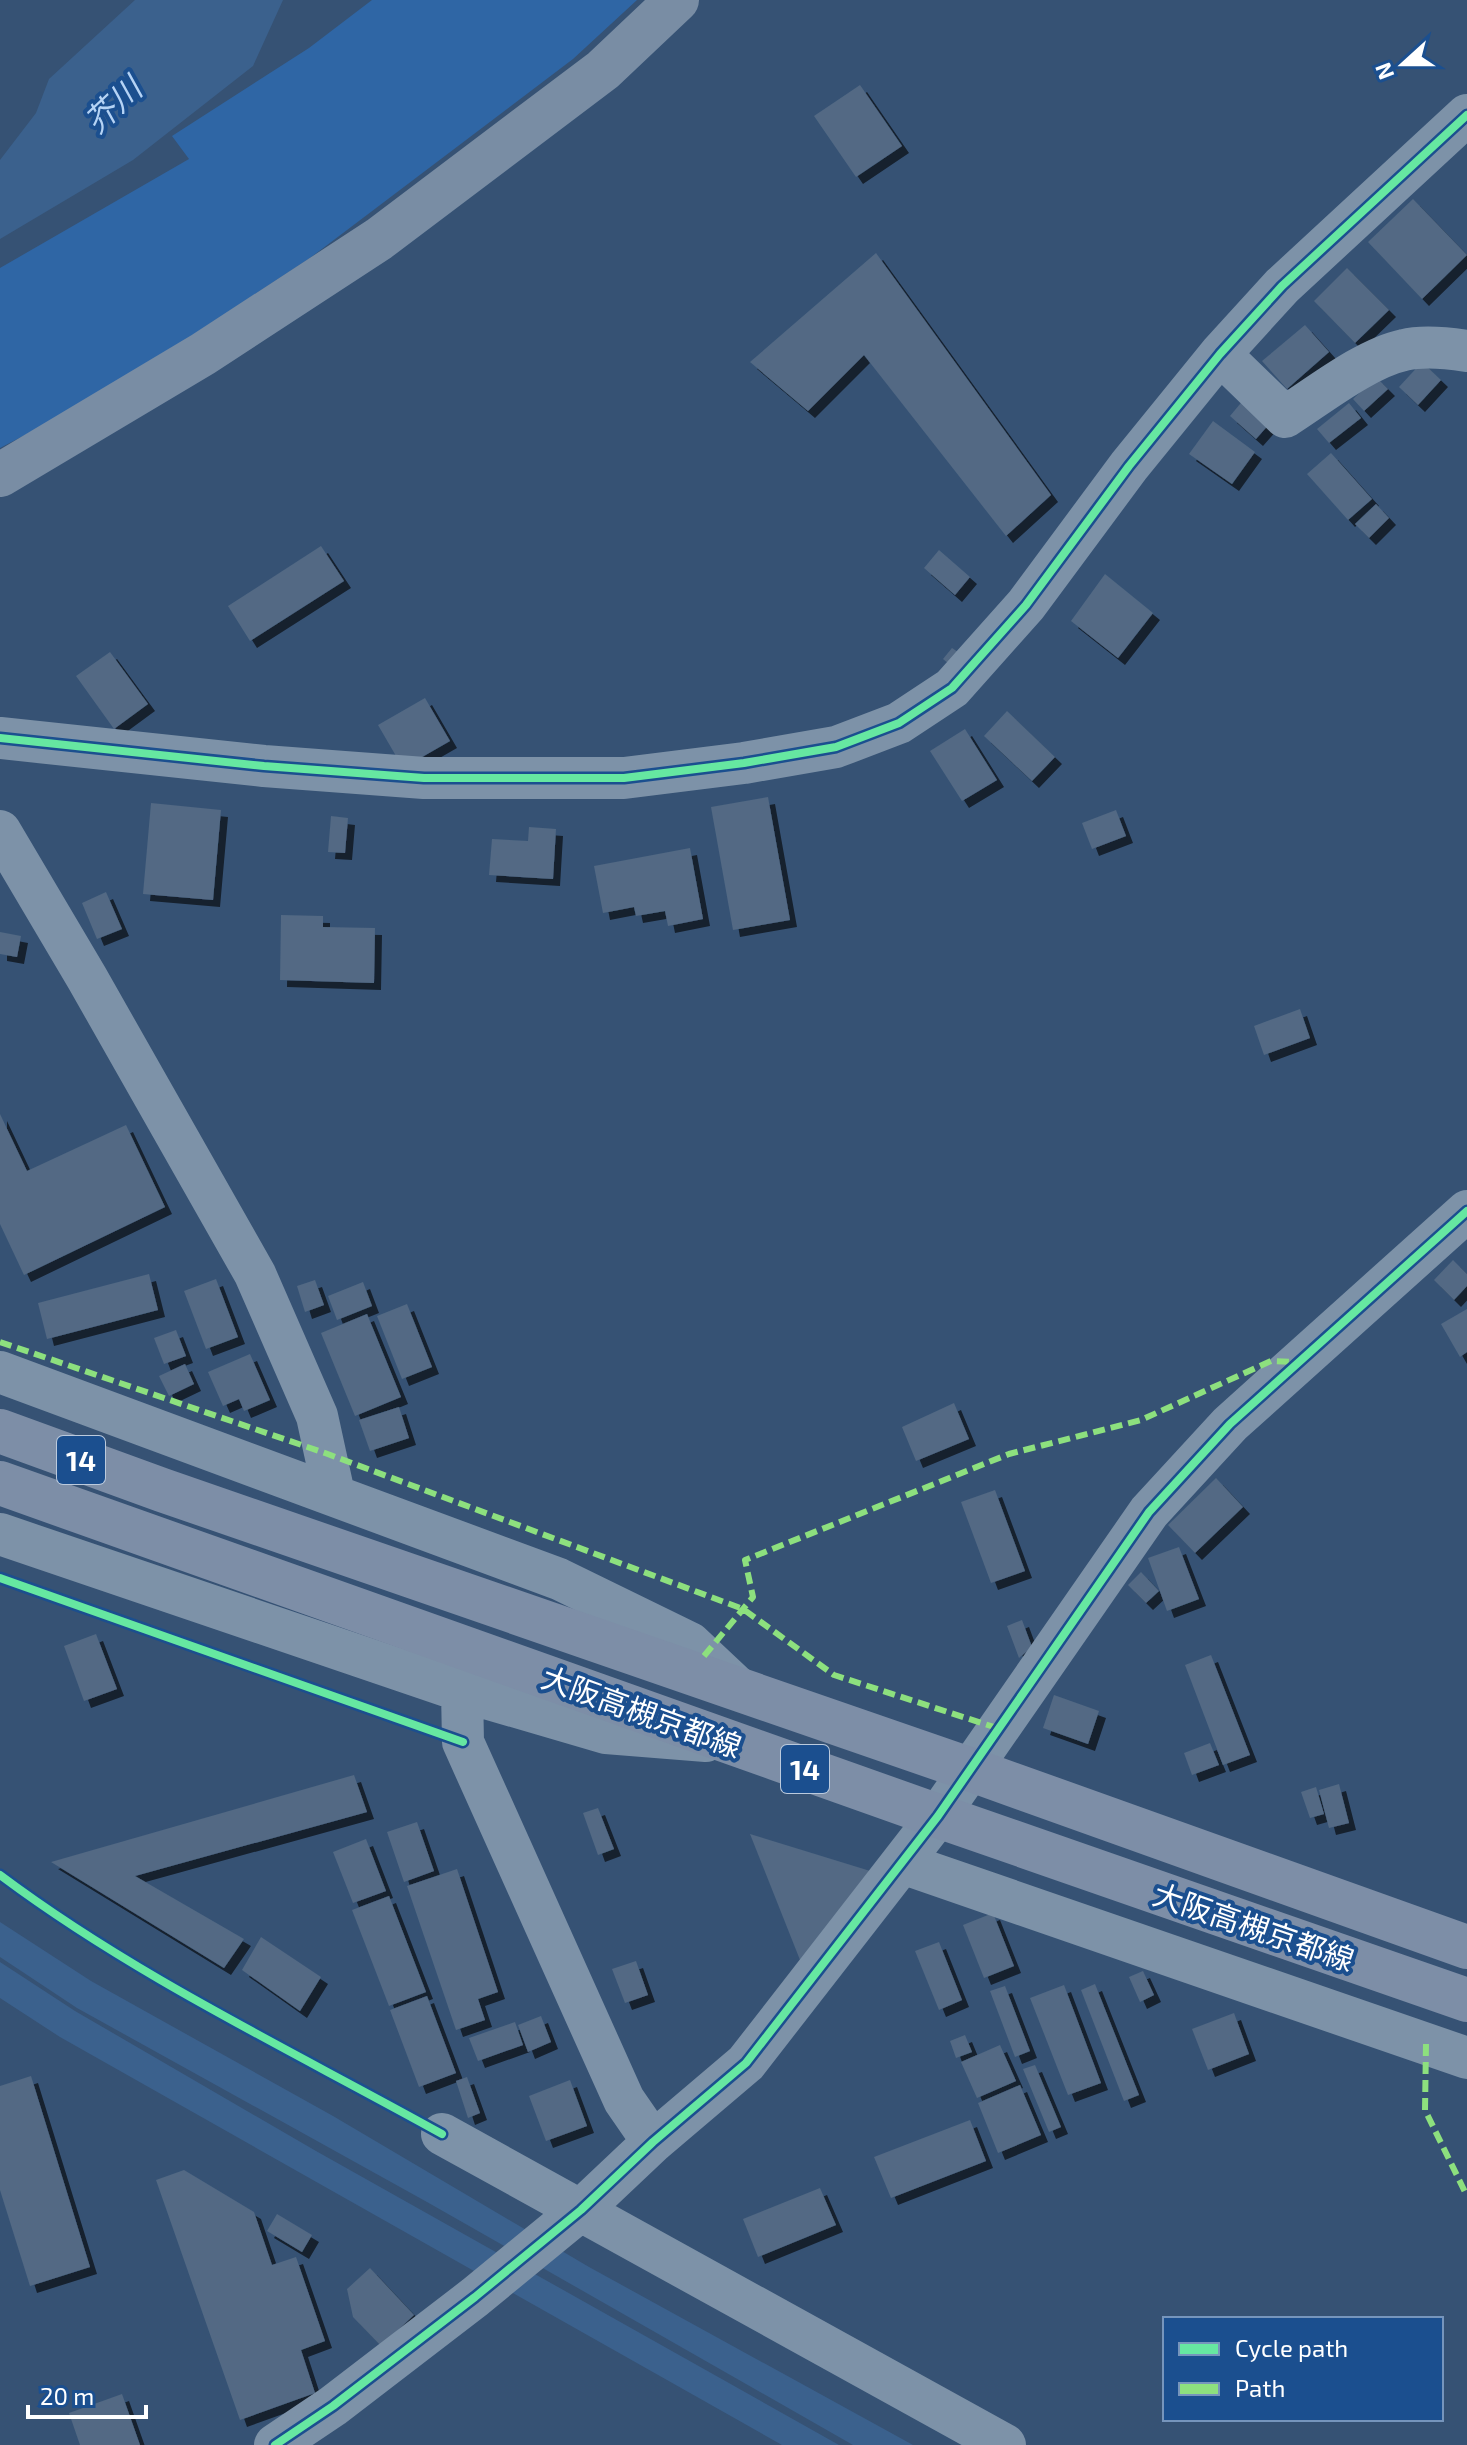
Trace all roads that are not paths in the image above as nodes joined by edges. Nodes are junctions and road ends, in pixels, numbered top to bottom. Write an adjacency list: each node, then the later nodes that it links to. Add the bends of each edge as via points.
1 (677, 0): 5 (street, via 603,70 379,239 203,354)
2 (1467, 115): 4 (street, via 1282,286)
3 (1467, 351): 4 (street, via 1404,350 1356,370 1285,417)
4 (1220, 354): 6 (street, via 1026,605 952,688 899,723 836,747 624,778 424,778)
5 (0, 475)
6 (0, 738)
7 (0, 831): 12 (street, via 255,1274 317,1416)
8 (1467, 1211): 17 (street, via 1191,1463 1149,1512)
9 (0, 1372): 12 (street)
10 (0, 1431): 14 (main road, 大阪高槻京都線 / 14)
11 (0, 1483): 16 (main road, 大阪高槻京都線 / 14)
12 (334, 1494): 14 (street, via 559,1579 690,1643)
13 (0, 1534): 15 (street)
14 (739, 1689): 17 (main road, 大阪高槻京都線 / 14)
15 (462, 1691): 16 (street, via 606,1733); 24 (street, via 463,1742 624,2100)
16 (731, 1743): 18 (main road, 大阪高槻京都線 / 14)
17 (969, 1769): 18 (street); 20 (main road, 大阪高槻京都線 / 14)
18 (938, 1816): 19 (street); 21 (main road, 大阪高槻京都線 / 14)
19 (902, 1863): 22 (street); 24 (street, via 746,2063)
20 (1467, 1947)
21 (1467, 2000)
22 (1467, 2058)
23 (442, 2134): 25 (street)
24 (653, 2142): 25 (street)
25 (581, 2210): 26 (street, via 475,2297); 27 (street)
26 (275, 2445)
27 (1005, 2445)

